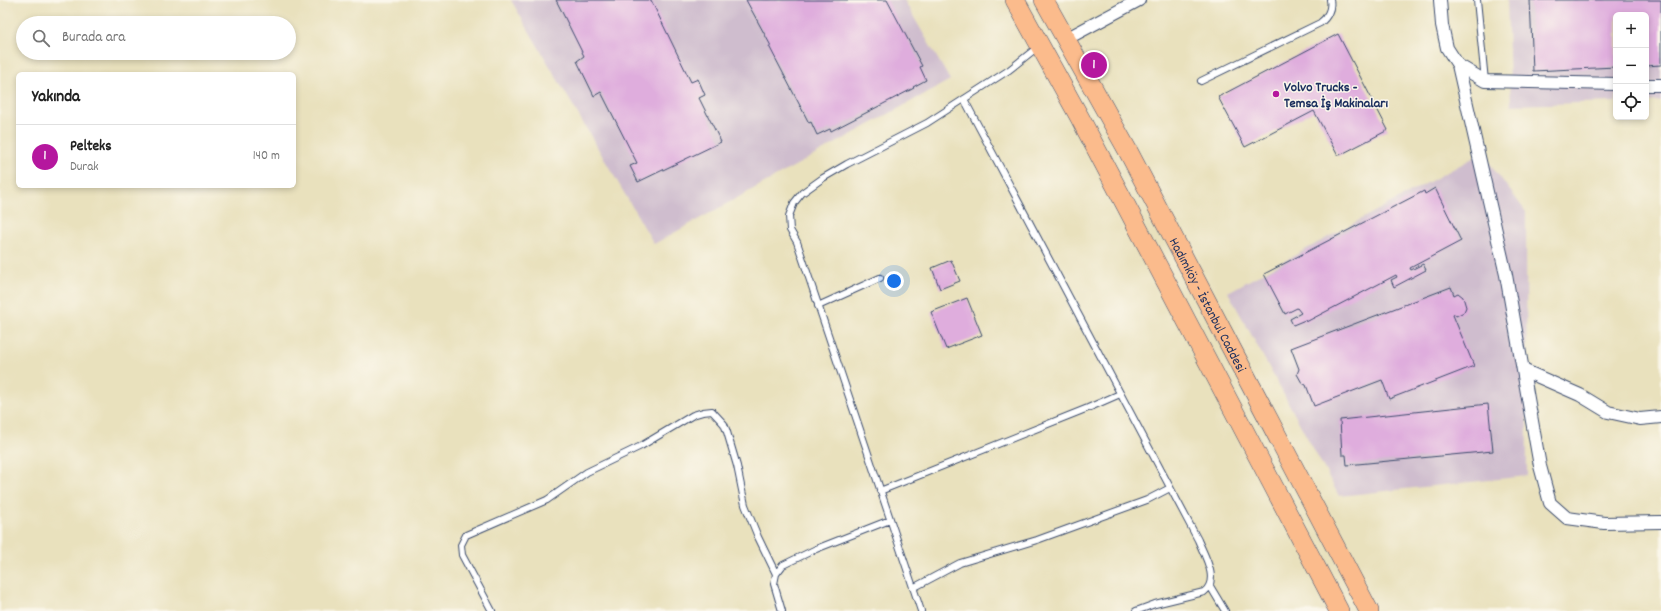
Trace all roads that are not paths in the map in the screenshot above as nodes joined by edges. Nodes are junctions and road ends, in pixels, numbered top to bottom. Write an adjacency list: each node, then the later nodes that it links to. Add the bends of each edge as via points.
1 (1015, 0): 8 (main road, Hadımköy - İstanbul Caddesi)
2 (1044, 0): 7 (main road, Hadımköy - İstanbul Caddesi)
3 (1139, 0): 7 (street)
4 (1330, 0): 10 (lane, via 1331,5 1326,19 1320,23)
5 (1440, 0): 9 (street, via 1447,48)
6 (1477, 0): 11 (lane)
7 (1066, 39): 34 (main road, Hadımköy - İstanbul Caddesi)
8 (1040, 45): 15 (lane, via 1009,70); 33 (main road, Hadımköy - İstanbul Caddesi)
9 (1458, 65): 11 (street); 18 (street, via 1506,275)
10 (1201, 81)
11 (1485, 81): 12 (street)
12 (1613, 84)
13 (1649, 85): 14 (street)
14 (1661, 85)
15 (964, 99): 17 (lane, via 927,124 823,178 802,193 794,203 789,216 790,230 797,242); 19 (lane)
16 (880, 278): 17 (lane)
17 (818, 306): 22 (lane)
18 (1523, 370): 20 (street, via 1580,395 1608,412 1640,419); 24 (street, via 1540,466 1550,503 1567,518 1604,523)
19 (1120, 394): 21 (lane); 22 (lane)
20 (1661, 417)
21 (1170, 488): 26 (lane, via 1198,540 1211,573); 27 (lane, via 1147,500 1037,540 960,563)
22 (880, 491): 23 (lane)
23 (890, 520): 25 (lane, via 816,549 783,565); 27 (lane)
24 (1661, 522)
25 (776, 574): 28 (lane, via 745,505 737,466 724,424 712,411 703,412 587,472 547,500 466,535 461,545 462,555); 29 (lane, via 774,584)
26 (1210, 586): 31 (lane, via 1200,594); 32 (lane)
27 (913, 588): 30 (lane)
28 (492, 611)
29 (782, 611)
30 (921, 611)
31 (1136, 611)
32 (1224, 611)
33 (1339, 611)
34 (1369, 611)

